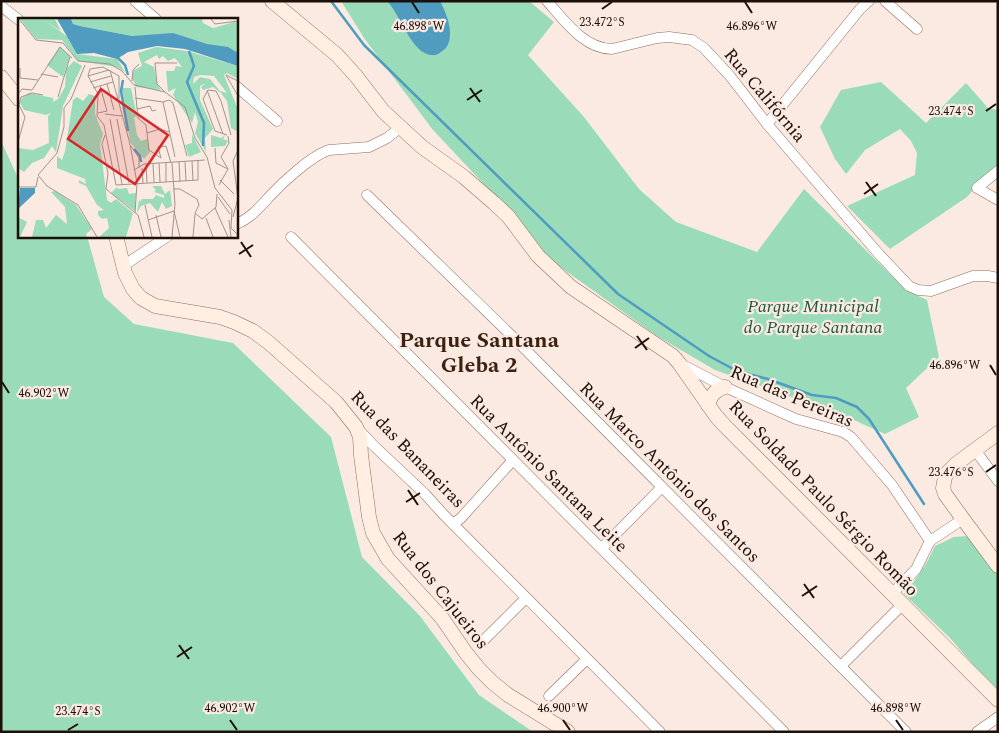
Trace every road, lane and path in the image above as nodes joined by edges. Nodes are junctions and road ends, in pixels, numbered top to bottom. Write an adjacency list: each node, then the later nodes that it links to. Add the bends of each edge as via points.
1 (135, 1): 7 (street)
2 (272, 1): 15 (street, Rua Soldado Paulo Sérgio Romão, via 337,55)
3 (547, 1): 14 (street, Rua Califórnia, via 574,31 605,49 657,38 692,40 730,76)
4 (869, 1): 14 (street)
5 (885, 1): 9 (street)
6 (1, 6): 8 (street)
7 (155, 18)
8 (18, 19)
9 (918, 29)
10 (1, 77): 12 (street)
11 (238, 88): 13 (street)
12 (18, 98)
13 (277, 121)
14 (767, 124): 24 (street, Rua Califórnia, via 909,286 925,292 973,276)
15 (401, 127): 19 (street, via 369,147 322,153); 25 (street, Rua Soldado Paulo Sérgio Romão, via 508,216 538,256 571,287)
16 (998, 171): 18 (street, via 977,188)
17 (367, 195): 33 (street, Rua Marco Antônio dos Santos)
18 (998, 200)
19 (238, 223)
20 (291, 237): 31 (street, Rua Antônio Santana Leite)
21 (116, 238): 23 (street, Rua das Bananeiras)
22 (165, 238): 23 (street)
23 (123, 266): 28 (street, Rua das Bananeiras, via 134,290 155,306 220,317 253,331 336,402)
24 (998, 278)
25 (680, 363): 26 (street, Rua das Pereiras); 27 (street, Rua Soldado Paulo Sérgio Romão)
26 (725, 387): 27 (street, via 713,394); 36 (street, Rua das Pereiras, via 796,419 852,437 892,485)
27 (708, 405): 39 (street, Rua Soldado Paulo Sérgio Romão)
28 (356, 427): 35 (street, Rua das Bananeiras); 48 (street, Rua dos Cajueiros, via 360,437 369,517 388,559 442,618 478,669 508,695)
29 (998, 433): 30 (street)
30 (975, 450): 32 (street); 34 (street, via 948,472 943,488)
31 (513, 460): 35 (street); 37 (street, Rua Antônio Santana Leite)
32 (998, 481)
33 (662, 487): 37 (street); 44 (street, Rua Marco Antônio dos Santos)
34 (963, 519): 36 (street); 38 (street)
35 (453, 524): 40 (street, Rua das Bananeiras)
36 (930, 541): 39 (street, via 916,568)
37 (602, 548): 50 (street, Rua Antônio Santana Leite)
38 (998, 566)
39 (892, 594): 41 (street, Rua Soldado Paulo Sérgio Romão)
40 (526, 598): 42 (street); 43 (street, Rua das Bananeiras)
41 (902, 605): 44 (street); 46 (street, Rua Soldado Paulo Sérgio Romão)
42 (483, 641)
43 (587, 659): 45 (street); 49 (street, Rua das Bananeiras)
44 (841, 666): 51 (street, Rua Marco Antônio dos Santos)
45 (549, 696)
46 (998, 700)
47 (998, 717): 52 (street)
48 (568, 732)
49 (660, 732)
50 (784, 732)
51 (906, 732)
52 (977, 732)

